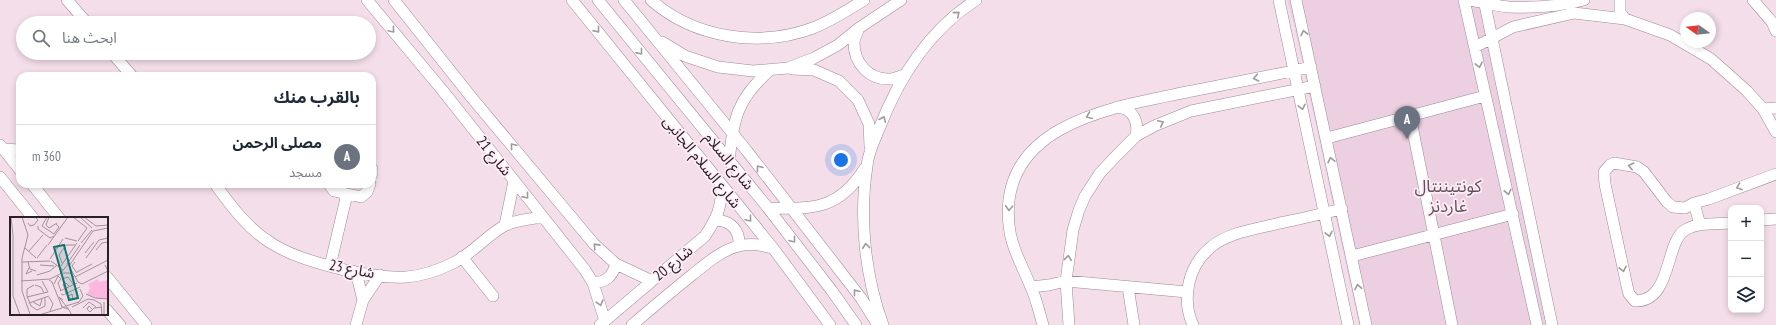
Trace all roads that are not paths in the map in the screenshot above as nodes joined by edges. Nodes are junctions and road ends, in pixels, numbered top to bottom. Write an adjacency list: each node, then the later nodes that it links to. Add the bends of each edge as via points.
1 (67, 0): 20 (street)
2 (367, 0): 29 (street, شارع 21, one-way to 29)
3 (394, 0): 27 (street, شارع 21)
4 (572, 0): 56 (street, شارع السلام الجانبى, one-way to 56)
5 (598, 0): 50 (street, شارع السلام, one-way to 50)
6 (624, 0): 24 (street, شارع السلام)
7 (651, 0): 8 (street, via 681,20 714,33 748,38 782,36 813,28)
8 (864, 0)
9 (901, 0): 22 (street)
10 (976, 0): 35 (street, one-way to 10, via 928,41 958,12)
11 (1279, 0): 33 (street)
12 (1296, 0): 30 (street, one-way to 12)
13 (1464, 0): 26 (street)
14 (1469, 0): 18 (street)
15 (1584, 0): 19 (street)
16 (1620, 0): 21 (street, via 1620,12)
17 (1753, 0): 23 (street)
18 (1484, 1): 19 (street, via 1502,6); 25 (street)
19 (1573, 8): 21 (street); 25 (street, via 1502,31)
20 (81, 16)
21 (1625, 19): 41 (street, via 1670,35 1711,59 1730,74)
22 (859, 28): 31 (street, via 838,45); 35 (street, via 854,42 856,57 863,69 876,78 891,79)
23 (1776, 30)
24 (655, 38): 32 (street, via 685,56 718,67); 44 (street, شارع السلام)
25 (1492, 38): 26 (street); 113 (street)
26 (1475, 47): 38 (street, one-way to 38)
27 (433, 49): 29 (street); 82 (street, شارع 21, one-way to 27, via 594,244)
28 (117, 60): 34 (street)
29 (418, 61): 55 (street, شارع 21)
30 (1311, 67): 33 (street); 36 (street)
31 (788, 68): 32 (street); 49 (street, via 814,70 839,81 858,100 869,124)
32 (770, 70): 44 (street, via 756,82 744,98 736,115)
33 (1294, 70): 37 (street); 39 (street, one-way to 39)
34 (126, 72)
35 (905, 75): 49 (street, one-way to 35, via 892,99)
36 (1315, 86): 37 (street); 46 (street)
37 (1298, 90): 45 (street, one-way to 37, via 1191,111); 66 (street, one-way to 66)
38 (1486, 96): 42 (street); 67 (street, one-way to 67)
39 (1116, 107): 45 (street, via 1123,107 1136,119); 90 (street, one-way to 90, via 1078,120 1053,134 1038,145 1017,172 1010,201 1009,225 1012,242)
40 (1776, 108): 41 (street)
41 (1763, 109): 43 (street)
42 (1410, 116): 46 (street); 77 (street)
43 (1776, 132)
44 (732, 133): 50 (street); 64 (street, شارع السلام, one-way to 44)
45 (1136, 136): 88 (street, one-way to 45, via 1073,230 1085,196 1100,174)
46 (1327, 138): 65 (street, one-way to 46)
47 (2, 147): 48 (street); 51 (street)
48 (16, 149)
49 (871, 151): 52 (street)
50 (729, 162): 63 (street, شارع السلام)
51 (16, 165)
52 (867, 165): 64 (street, via 858,180 835,200 821,206); 105 (street, one-way to 52, via 872,288 867,257 864,219)
53 (1776, 174): 62 (street, one-way to 62, via 1709,199)
54 (0, 177): 68 (street)
55 (514, 181): 70 (street, شارع 21, one-way to 70); 76 (street)
56 (722, 186): 72 (street, شارع 20, via 721,205); 79 (street, شارع السلام الجانبى, one-way to 79)
57 (218, 188): 83 (street, شارع 23, via 250,227 271,244)
58 (332, 188): 61 (street)
59 (368, 188): 61 (street, via 362,197)
60 (42, 189): 69 (street)
61 (347, 194): 83 (street)
62 (1694, 202): 75 (street); 75 (street, one-way to 75, via 1685,208 1673,207 1637,167 1614,163 1606,168 1605,184 1627,286 1635,301 1641,301 1652,294 1665,276 1680,234)
63 (768, 208): 64 (street); 103 (street, شارع السلام, one-way to 103)
64 (790, 209): 104 (street, شارع السلام, one-way to 64, via 861,298)
65 (1342, 209): 66 (street); 80 (street)
66 (1325, 213): 92 (street, via 1245,232 1212,246 1199,259 1191,275); 109 (street, one-way to 109)
67 (1513, 214): 77 (street); 112 (street)
68 (32, 217)
69 (58, 217)
70 (543, 217): 76 (street, شارع 23); 89 (street, شارع 21)
71 (1776, 219): 73 (street)
72 (716, 220): 78 (street, via 734,227); 87 (street, شارع 20, via 704,236)
73 (1764, 220)
74 (1728, 223): 75 (street)
75 (1700, 224)
76 (505, 226): 81 (street, شارع 23)
77 (1434, 235): 80 (street); 111 (street)
78 (739, 246): 79 (street, شارع 20); 101 (street, شارع 20, via 714,258)
79 (773, 248): 102 (street, شارع السلام الجانبى)
80 (1352, 256): 110 (street, one-way to 80)
81 (462, 257): 85 (street, شارع 23, via 430,272 405,277); 93 (street)
82 (616, 264): 87 (street, شارع 21); 89 (street, via 608,279)
83 (330, 266): 84 (street, شارع 23)
84 (353, 271): 85 (street, شارع 23); 94 (street, via 360,285)
85 (380, 275): 94 (street)
86 (108, 278): 99 (street)
87 (652, 281): 97 (street, شارع 20)
88 (1066, 281): 90 (street, via 1049,286); 91 (street); 107 (street)
89 (593, 283): 97 (street, شارع 21, one-way to 97)
90 (1031, 286): 106 (street)
91 (1128, 287): 92 (street); 108 (street)
92 (1187, 292): 98 (street)
93 (493, 296)
94 (363, 300): 100 (street)
95 (108, 311): 96 (street)
96 (116, 323)
97 (602, 323)
98 (1191, 324)
99 (146, 325)
100 (356, 325)
101 (632, 325)
102 (830, 325)
103 (856, 325)
104 (878, 325)
105 (883, 325)
106 (1043, 325)
107 (1068, 325)
108 (1134, 325)
109 (1348, 325)
110 (1366, 325)
111 (1452, 325)
112 (1537, 325)
113 (1552, 325)

